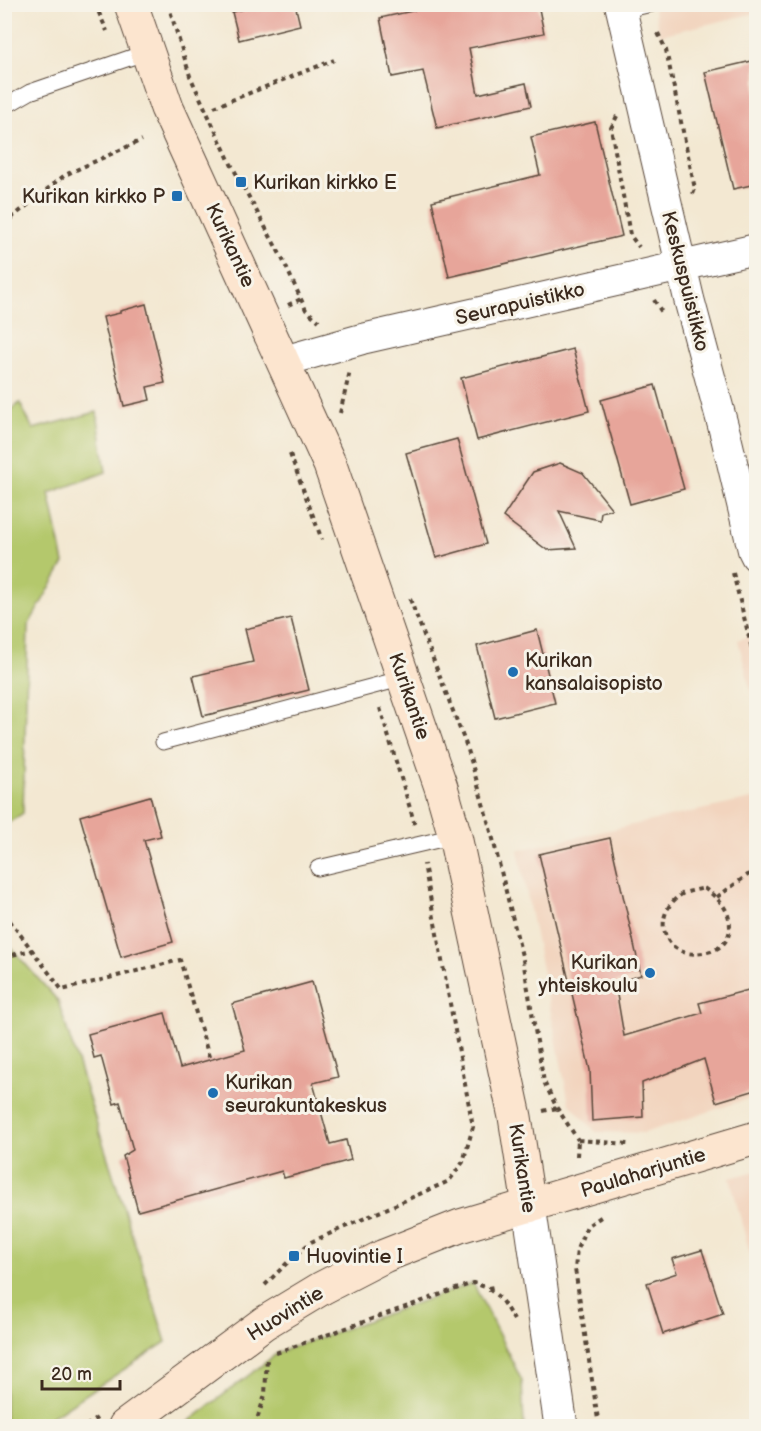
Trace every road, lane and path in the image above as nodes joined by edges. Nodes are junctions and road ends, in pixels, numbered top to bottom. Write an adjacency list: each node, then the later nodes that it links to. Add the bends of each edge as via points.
1 (95, 4): 5 (path)
2 (131, 4): 5 (main road, Kurikantie)
3 (168, 4): 16 (path, Kurikantie, via 190,76 231,164 306,310 325,327)
4 (635, 7): 11 (path, via 666,50 695,189); 14 (street, Keskuspuistikko)
5 (134, 57): 7 (lane, via 30,92); 17 (main road, Kurikantie, via 167,108)
6 (334, 60): 8 (path)
7 (4, 107)
8 (214, 107)
9 (619, 112): 15 (path, via 611,128 628,224)
10 (142, 140): 12 (path, via 65,176)
11 (692, 196)
12 (4, 224)
13 (756, 249): 14 (street, Seurapuistikko)
14 (682, 265): 15 (street, Seurapuistikko); 20 (street, Keskuspuistikko)
15 (648, 275): 16 (street, Seurapuistikko)
16 (336, 346): 17 (street, Seurapuistikko)
17 (284, 361): 21 (main road, Kurikantie, via 330,465)
18 (287, 446): 19 (path)
19 (322, 541)
20 (756, 556)
21 (389, 682): 22 (lane); 23 (main road, Kurikantie, via 441,787); 24 (path)
22 (164, 742)
23 (454, 836): 24 (lane); 35 (main road, Kurikantie, via 515,1117)
24 (420, 844): 25 (lane); 38 (path, via 473,1127 463,1162 449,1181 311,1242)
25 (318, 868)
26 (756, 869): 27 (path)
27 (717, 897): 27 (path, via 704,888 682,894 666,911 664,930 672,946 684,954 720,948 729,936 730,916)
28 (4, 913): 29 (path)
29 (32, 950): 30 (path); 31 (path, via 62,990 180,960)
30 (4, 957)
31 (210, 1060)
32 (756, 1138): 35 (main road, Paulaharjuntie)
33 (578, 1140): 34 (path)
34 (577, 1156)
35 (529, 1206): 41 (main road, Huovintie, via 460,1226 384,1256 322,1288 264,1323); 43 (street, Kurikantie)
36 (611, 1211): 44 (path, via 587,1226 577,1249 575,1269)
37 (493, 1287): 39 (path, via 473,1283)
38 (261, 1289)
39 (267, 1357): 40 (path); 42 (path, via 265,1395)
40 (258, 1362)
41 (125, 1426)
42 (255, 1426)
43 (561, 1426)
44 (599, 1426)

